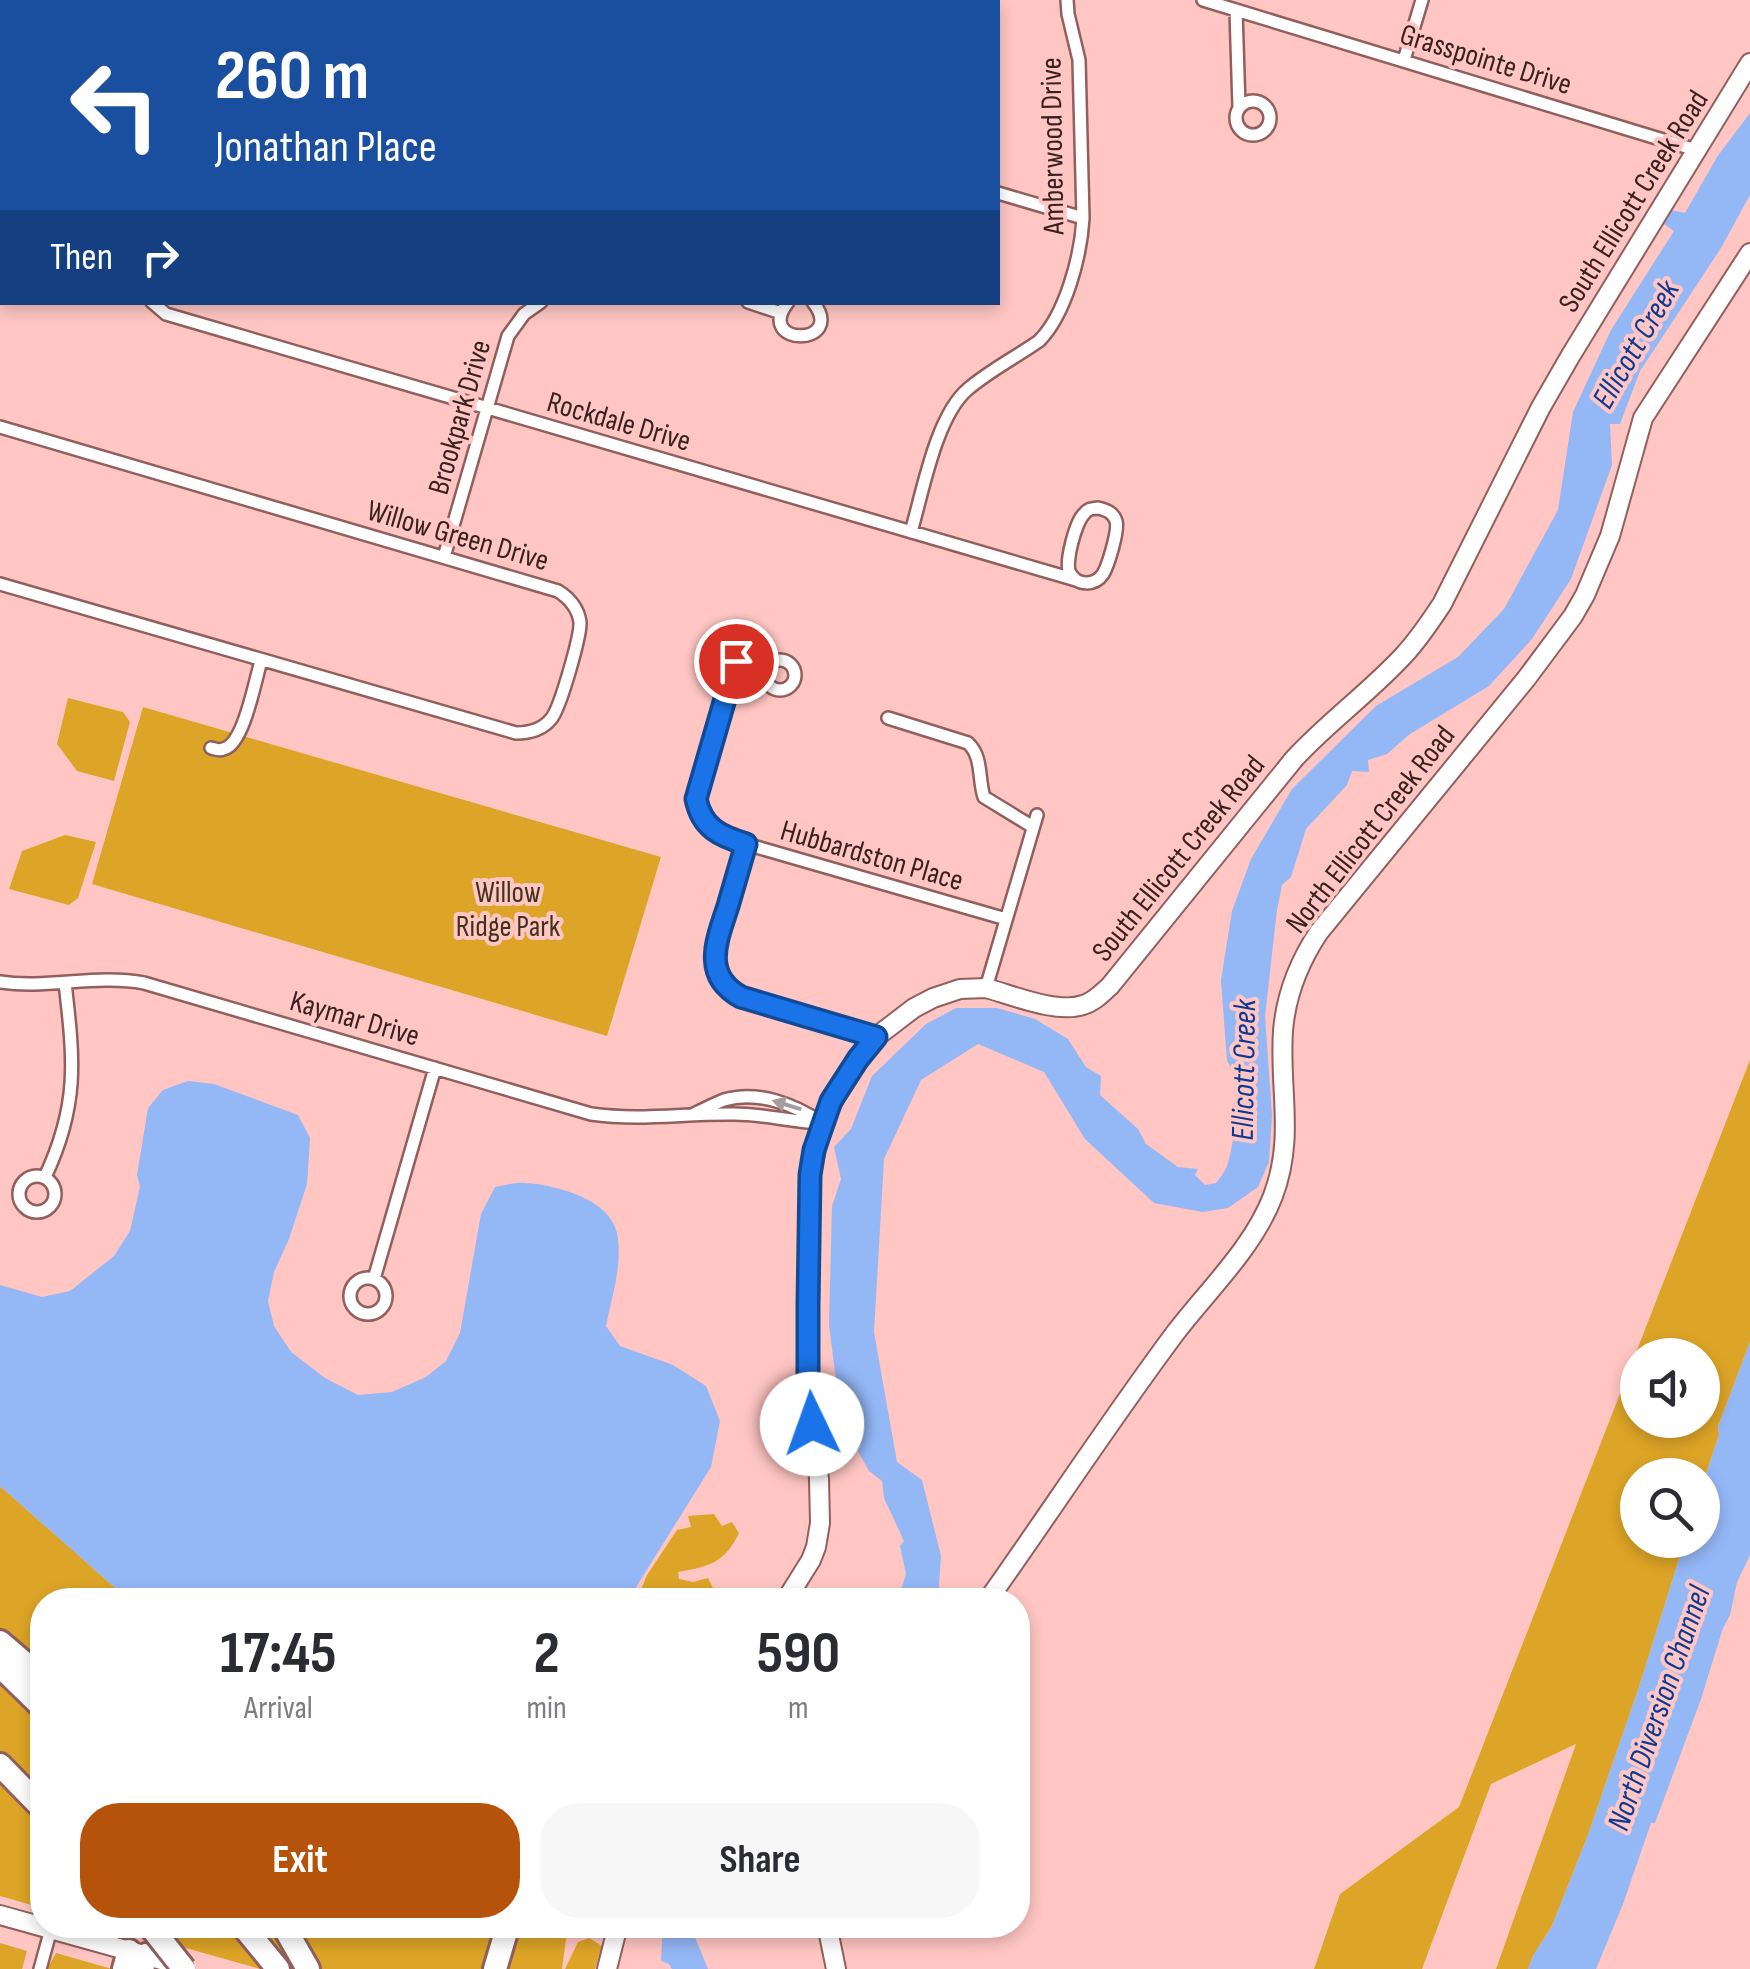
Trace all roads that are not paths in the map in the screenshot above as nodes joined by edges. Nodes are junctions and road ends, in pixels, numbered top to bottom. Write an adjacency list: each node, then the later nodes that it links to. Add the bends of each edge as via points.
1 (1067, 0): 12 (street, Amberwood Drive, via 1079,60)
2 (1203, 0): 5 (street, Grasspointe Drive)
3 (1258, 0): 6 (street)
4 (1422, 0): 7 (street)
5 (1236, 10): 6 (street, Grasspointe Drive); 9 (street)
6 (1254, 14): 7 (street, Grasspointe Drive)
7 (1404, 60): 10 (street, Grasspointe Drive)
8 (1750, 63): 10 (street, South Ellicott Creek Road)
9 (1239, 108)
10 (1696, 150): 32 (street, South Ellicott Creek Road, via 1541,408 1442,604 1406,654 1294,759 1096,999 1067,1008)
11 (1000, 194): 12 (street)
12 (1083, 218): 20 (street, Amberwood Drive, via 1048,332 969,387 949,411)
13 (1750, 252): 39 (street, North Ellicott Creek Road, via 1644,418 1610,536 1573,616 1306,951 1283,1035 1283,1168 1255,1232)
14 (156, 305): 18 (street, Rockdale Drive, via 166,314)
15 (537, 305): 18 (street, Brookpark Drive, via 508,336)
16 (816, 305): 17 (street, via 820,324 805,338 786,332)
17 (785, 308)
18 (487, 409): 20 (street, Rockdale Drive); 21 (street, Brookpark Drive)
19 (0, 428): 21 (street, Willow Green Drive)
20 (911, 532): 22 (street, Rockdale Drive)
21 (444, 557): 24 (street, Willow Green Drive, via 558,591 578,612 580,631 558,707 536,730 516,733)
22 (1076, 580): 22 (street, via 1067,564 1080,518 1104,509 1117,525 1103,574 1094,582)
23 (0, 584): 24 (street, Willow Green Drive)
24 (260, 661): 27 (street, via 239,734 230,746)
25 (771, 663): 28 (street, Hubbardston Place, via 748,650 738,655 696,799 710,829)
26 (888, 718): 29 (street, via 968,743 978,758 984,797 1035,821)
27 (211, 748)
28 (746, 844): 29 (street, Hubbardston Place); 33 (street, via 715,949 722,980 741,997)
29 (1006, 920): 32 (street)
30 (0, 982): 31 (street, Kaymar Drive)
31 (65, 983): 34 (street, Kaymar Drive, via 144,982); 36 (street, via 73,1074 60,1144)
32 (986, 988): 33 (street, South Ellicott Creek Road, via 933,998)
33 (876, 1037): 35 (street, South Ellicott Creek Road)
34 (434, 1068): 35 (street, Kaymar Drive, via 591,1114); 37 (street)
35 (822, 1122): 38 (street, South Ellicott Creek Road, via 810,1175 808,1305 808,1397 820,1523 811,1560)
36 (44, 1177)
37 (374, 1279)
38 (794, 1588)
39 (996, 1588)
40 (0, 1642): 42 (highway)
41 (0, 1666): 43 (highway)
42 (30, 1668)
43 (30, 1695)
44 (0, 1765): 45 (highway)
45 (30, 1796)
46 (0, 1915): 47 (street)
47 (30, 1923)
48 (49, 1938): 59 (street)
49 (75, 1938): 57 (street)
50 (160, 1938): 60 (highway, bridge)
51 (253, 1938): 58 (highway)
52 (290, 1938): 62 (highway)
53 (504, 1938): 63 (highway)
54 (518, 1938): 64 (highway)
55 (615, 1938): 65 (street)
56 (830, 1938): 66 (street)
57 (135, 1961): 61 (street)
58 (277, 1967)
59 (40, 1969)
60 (184, 1969)
61 (194, 1969)
62 (308, 1969)
63 (494, 1969)
64 (509, 1969)
65 (607, 1969)
66 (836, 1969)

